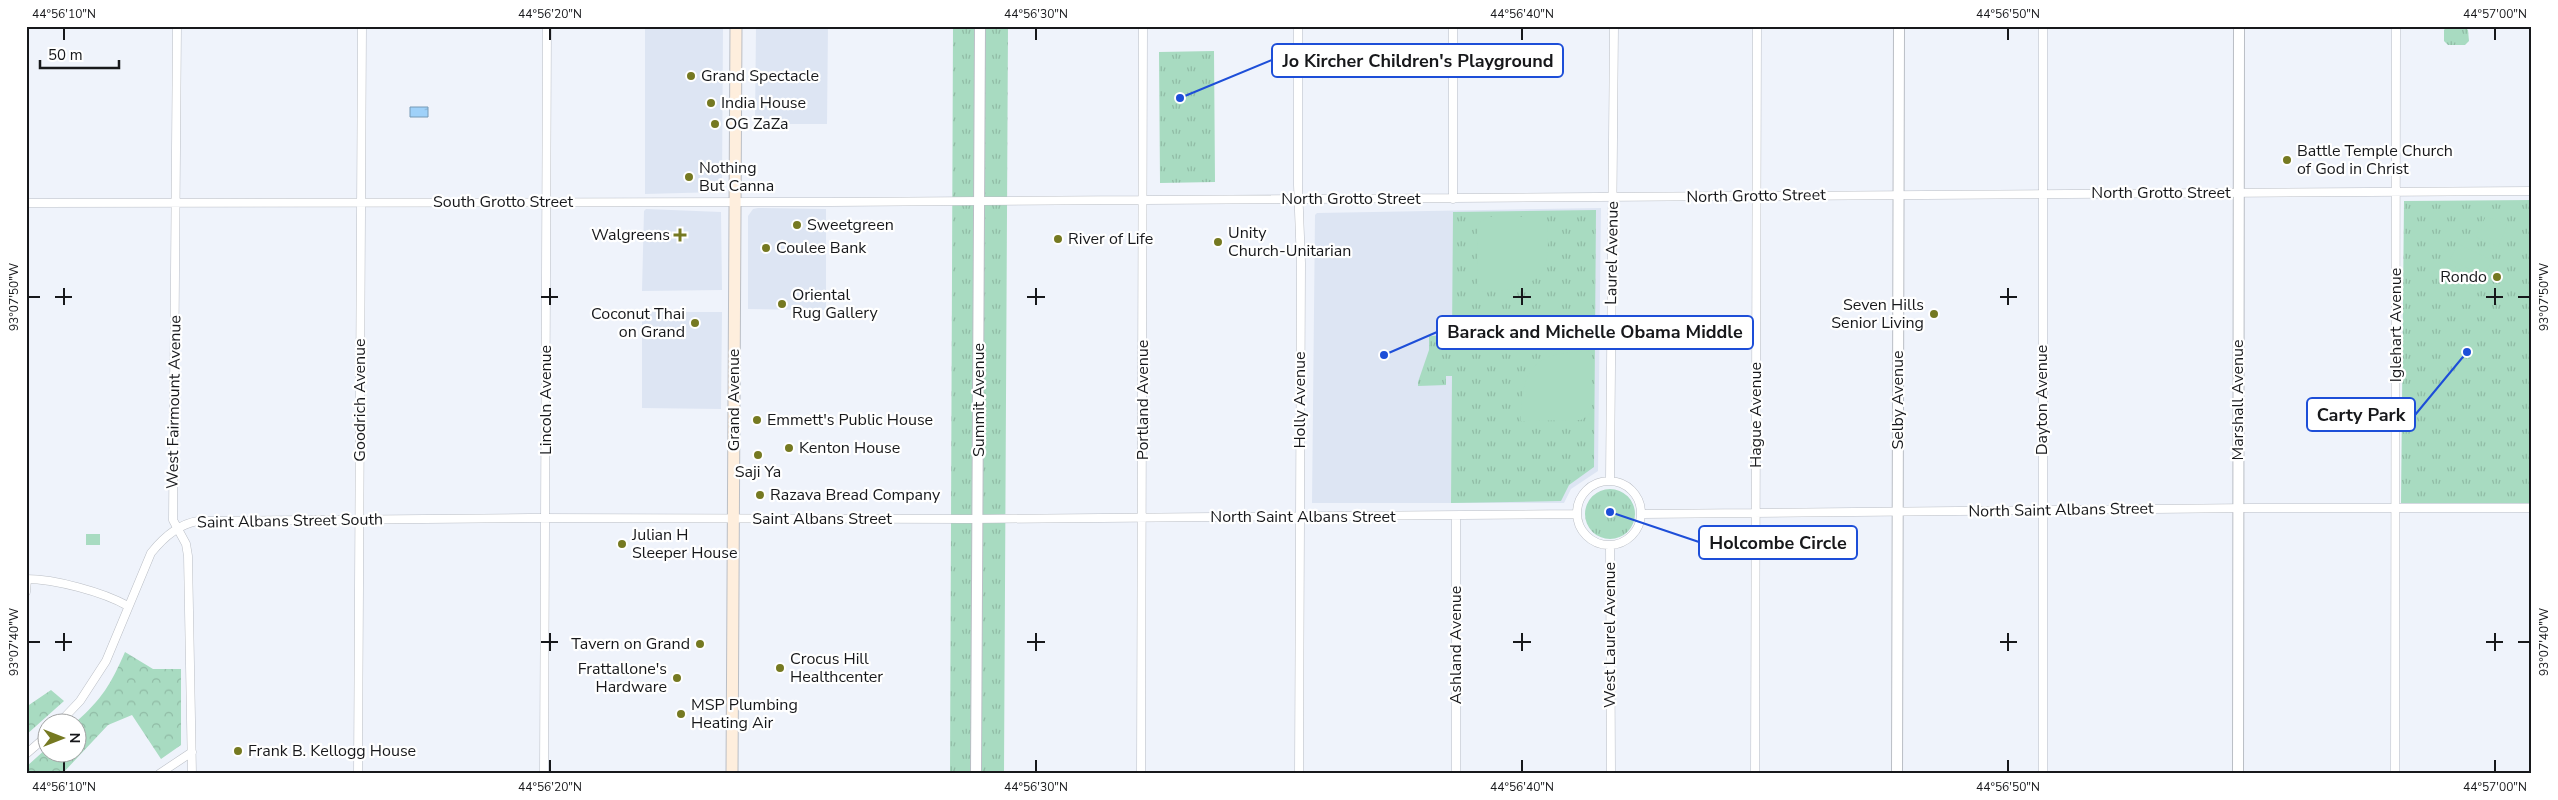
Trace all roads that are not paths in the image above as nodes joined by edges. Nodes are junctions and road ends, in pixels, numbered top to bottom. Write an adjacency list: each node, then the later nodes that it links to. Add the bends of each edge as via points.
1 (177, 26): 30 (street, West Fairmount Avenue)
2 (362, 26): 27 (street, Goodrich Avenue)
3 (547, 26): 28 (street, Lincoln Avenue)
4 (736, 26): 24 (main road, Grand Avenue)
5 (980, 26): 25 (street, Summit Avenue)
6 (1144, 26): 26 (street, Portland Avenue)
7 (1298, 26): 23 (street, Holly Avenue)
8 (1453, 26): 22 (street)
9 (1614, 26): 21 (street, Laurel Avenue)
10 (1757, 26): 20 (street, Hague Avenue)
11 (1899, 26): 18 (street, Selby Avenue)
12 (2043, 26): 19 (street, Dayton Avenue)
13 (2238, 26): 17 (street, Marshall Avenue)
14 (2396, 26): 16 (street, Iglehart Avenue)
15 (2532, 191): 16 (street, North Grotto Street)
16 (2396, 192): 17 (street, North Grotto Street); 33 (street, Iglehart Avenue)
17 (2238, 193): 19 (street, North Grotto Street); 32 (street, Marshall Avenue)
18 (1898, 194): 19 (street, North Grotto Street); 20 (street, North Grotto Street); 36 (street, Selby Avenue)
19 (2042, 194): 35 (street, Dayton Avenue)
20 (1756, 197): 21 (street, North Grotto Street); 37 (street, Hague Avenue)
21 (1613, 198): 22 (street, North Grotto Street); 31 (street, Laurel Avenue)
22 (1453, 199): 23 (street, North Grotto Street)
23 (1300, 200): 26 (street, North Grotto Street); 41 (street, Holly Avenue)
24 (735, 201): 25 (street, South Grotto Street); 28 (street, South Grotto Street); 44 (main road, Grand Avenue)
25 (980, 201): 26 (street, North Grotto Street); 45 (street, Summit Avenue)
26 (1144, 201): 43 (street, Portland Avenue)
27 (361, 202): 28 (street, South Grotto Street); 30 (street, South Grotto Street); 46 (street, Goodrich Avenue)
28 (546, 202): 42 (street, Lincoln Avenue)
29 (26, 203): 30 (street, South Grotto Street)
30 (176, 203): 47 (street, West Fairmount Avenue, via 173,520)
31 (1610, 480): 38 (street, via 1600,482 1583,494); 39 (street, via 1633,491)
32 (2238, 508): 33 (street, North Saint Albans Street); 35 (street, North Saint Albans Street); 69 (street, Marshall Avenue)
33 (2396, 508): 34 (street, North Saint Albans Street); 70 (street, Iglehart Avenue)
34 (2532, 508)
35 (2041, 510): 36 (street, North Saint Albans Street); 68 (street, Dayton Avenue)
36 (1898, 511): 37 (street, North Saint Albans Street); 67 (street, Selby Avenue)
37 (1755, 512): 39 (street, North Saint Albans Street); 66 (street, Hague Avenue)
38 (1576, 514): 40 (street, North Saint Albans Street); 48 (street, via 1588,539)
39 (1642, 514): 48 (street, West Laurel Avenue, via 1640,527 1627,541)
40 (1456, 516): 41 (street, North Saint Albans Street); 64 (street, Ashland Avenue)
41 (1299, 517): 43 (street, North Saint Albans Street); 63 (street, Holly Avenue)
42 (546, 518): 44 (street, Saint Albans Street); 46 (street, Saint Albans Street South); 59 (street, Lincoln Avenue)
43 (1143, 518): 45 (street, North Saint Albans Street); 62 (street, Portland Avenue)
44 (734, 519): 45 (street, Saint Albans Street); 60 (main road, Grand Avenue)
45 (978, 519): 61 (street, Summit Avenue)
46 (359, 520): 47 (street, Saint Albans Street South, via 198,521); 58 (street, Goodrich Avenue)
47 (176, 529): 51 (street, Saint Albans Street South, via 151,553); 54 (street, West Fairmount Avenue, via 186,544 188,556)
48 (1610, 545): 65 (street, West Laurel Avenue)
49 (27, 579): 50 (street); 51 (street, via 111,597)
50 (26, 592)
51 (128, 606): 52 (street, Saint Albans Street South, via 106,661)
52 (70, 712)
53 (38, 743): 55 (street)
54 (192, 752): 56 (street); 57 (street, West Fairmount Avenue)
55 (26, 754)
56 (159, 774)
57 (192, 774)
58 (358, 774)
59 (544, 774)
60 (732, 774)
61 (976, 774)
62 (1141, 774)
63 (1299, 774)
64 (1456, 774)
65 (1611, 774)
66 (1754, 774)
67 (1897, 774)
68 (2043, 774)
69 (2238, 774)
70 (2395, 774)

